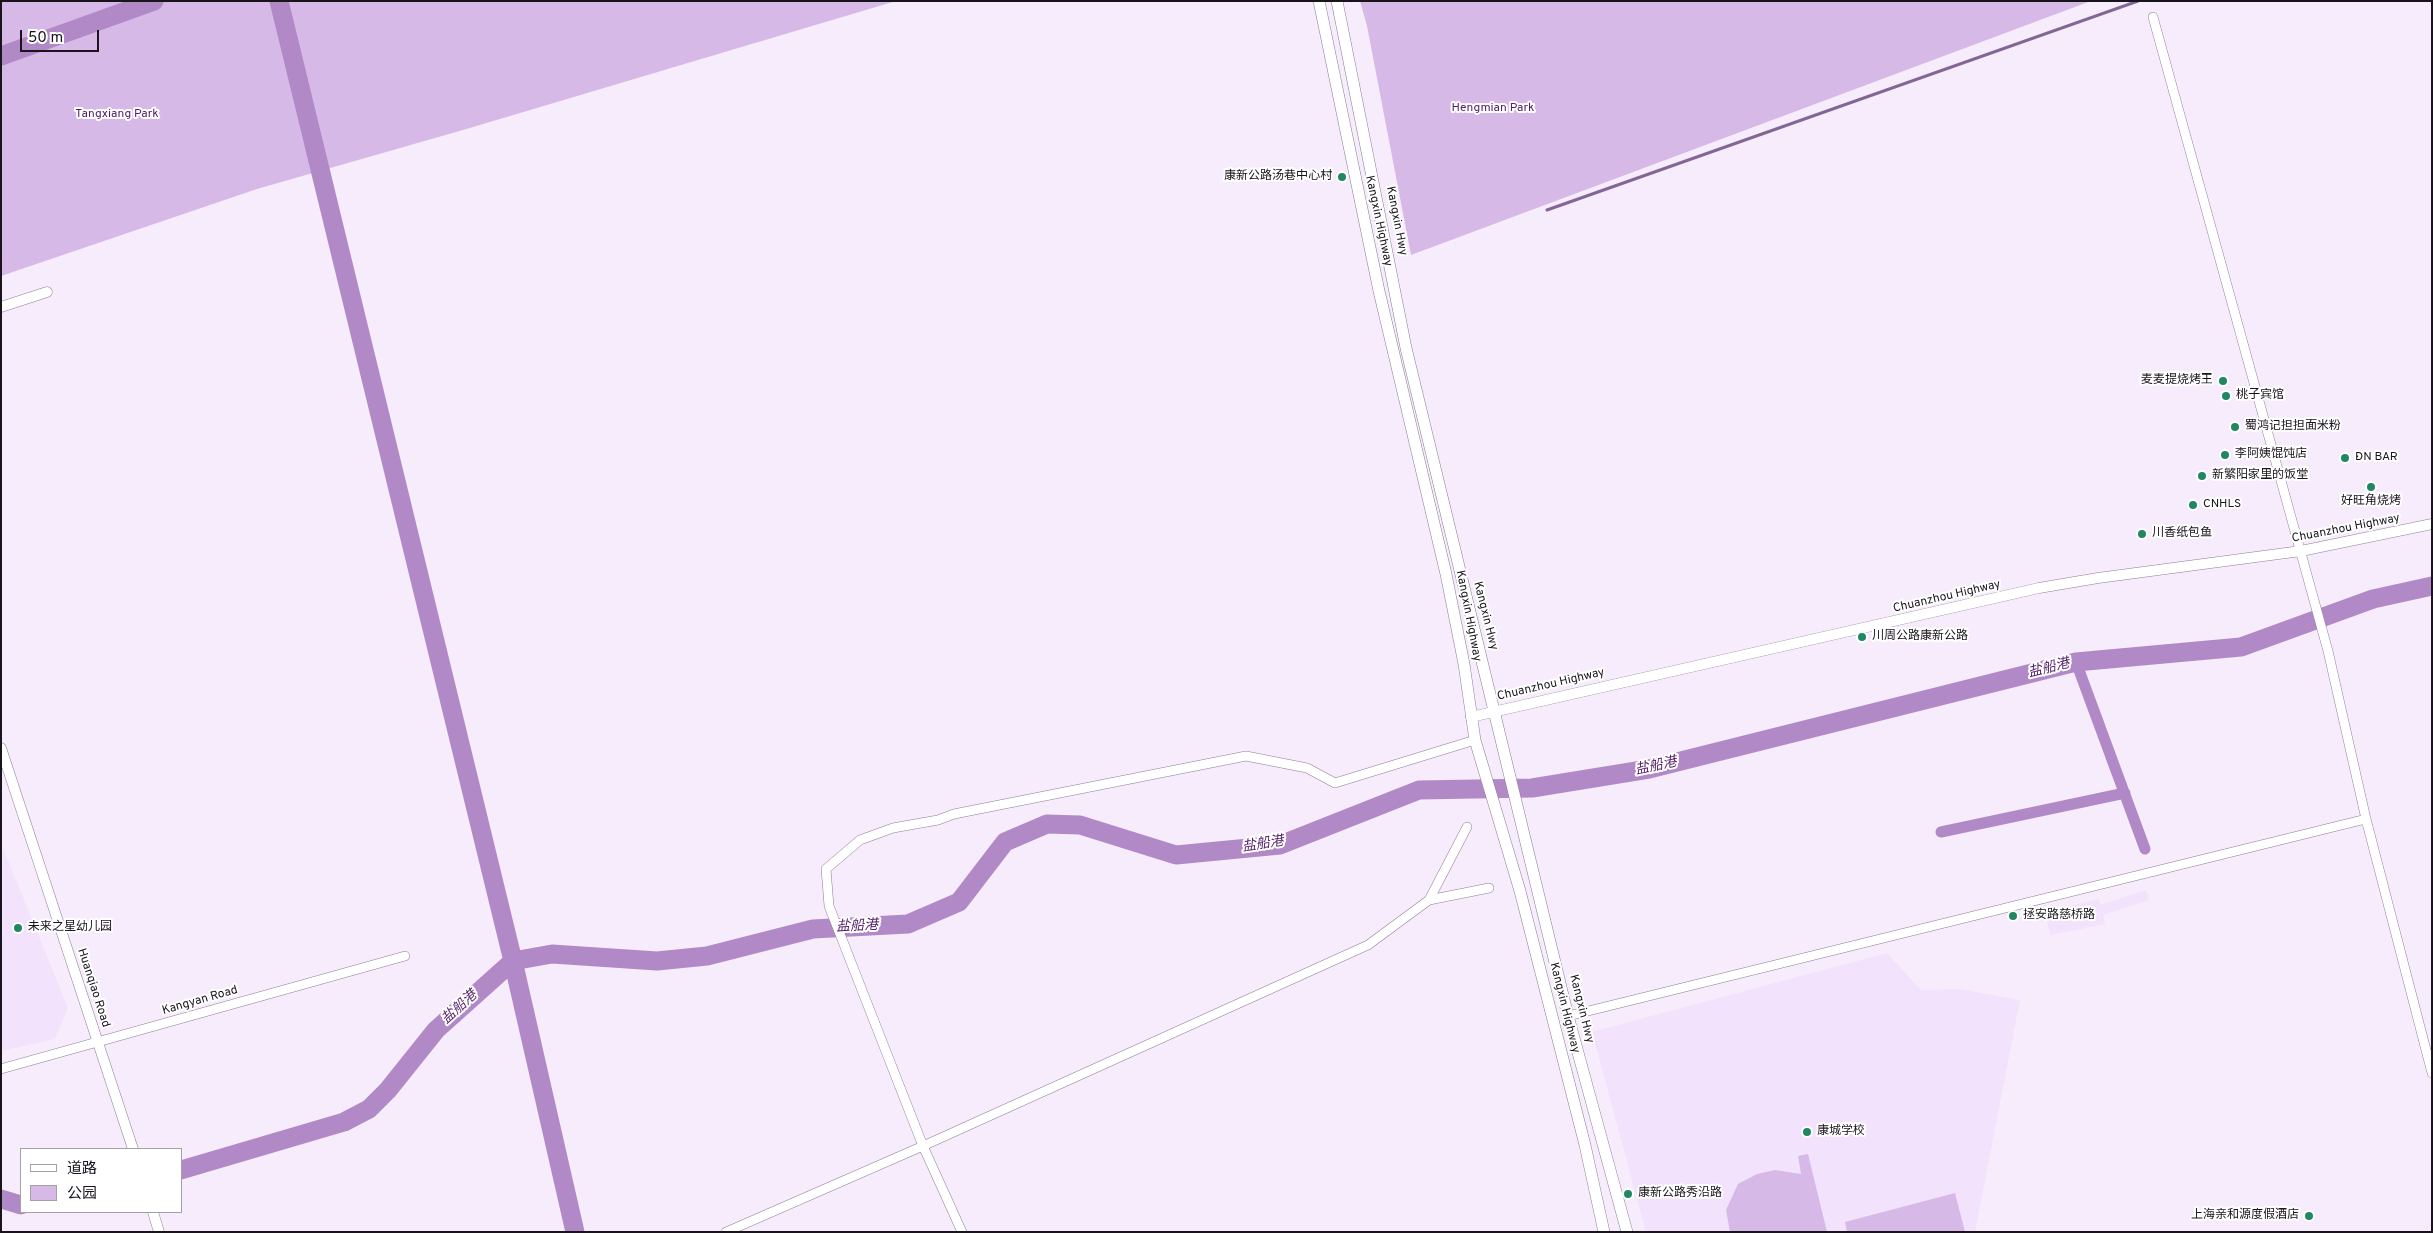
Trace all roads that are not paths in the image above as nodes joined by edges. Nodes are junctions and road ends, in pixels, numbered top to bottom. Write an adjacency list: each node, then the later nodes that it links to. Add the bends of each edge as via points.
1 (1320, 1): 9 (main road, Kangxin Highway, via 1378,291 1446,574)
2 (1337, 1): 8 (main road, Kangxin Hwy, via 1406,348)
3 (2153, 17): 7 (street)
4 (47, 292): 5 (street)
5 (1, 307)
6 (2432, 524): 7 (street, Chuanzhou Highway)
7 (2301, 551): 8 (street, Chuanzhou Highway, via 2039,588); 12 (street, via 2328,651)
8 (1494, 712): 9 (street, Chuanzhou Highway); 17 (main road, Kangxin Hwy)
9 (1471, 717): 10 (main road, Kangxin Highway)
10 (1475, 740): 21 (street, via 1335,783 1307,768 1246,756 954,814 893,828 860,840 826,869 829,906); 27 (main road, Kangxin Highway, via 1520,891)
11 (1, 748): 18 (street, Huanqiao Road)
12 (2366, 819): 17 (street); 20 (street)
13 (1467, 827): 15 (street)
14 (1488, 888): 15 (street)
15 (1430, 900): 21 (street, via 1368,945)
16 (405, 956): 18 (street, Kangyan Road)
17 (1568, 1016): 28 (main road, Kangxin Hwy)
18 (98, 1043): 19 (street, Kangyan Road); 22 (street, Huanqiao Road)
19 (1, 1069)
20 (2432, 1073)
21 (923, 1146): 25 (street); 26 (street)
22 (133, 1148)
23 (153, 1213): 24 (street)
24 (159, 1232)
25 (726, 1232)
26 (962, 1232)
27 (1604, 1232)
28 (1627, 1232)

